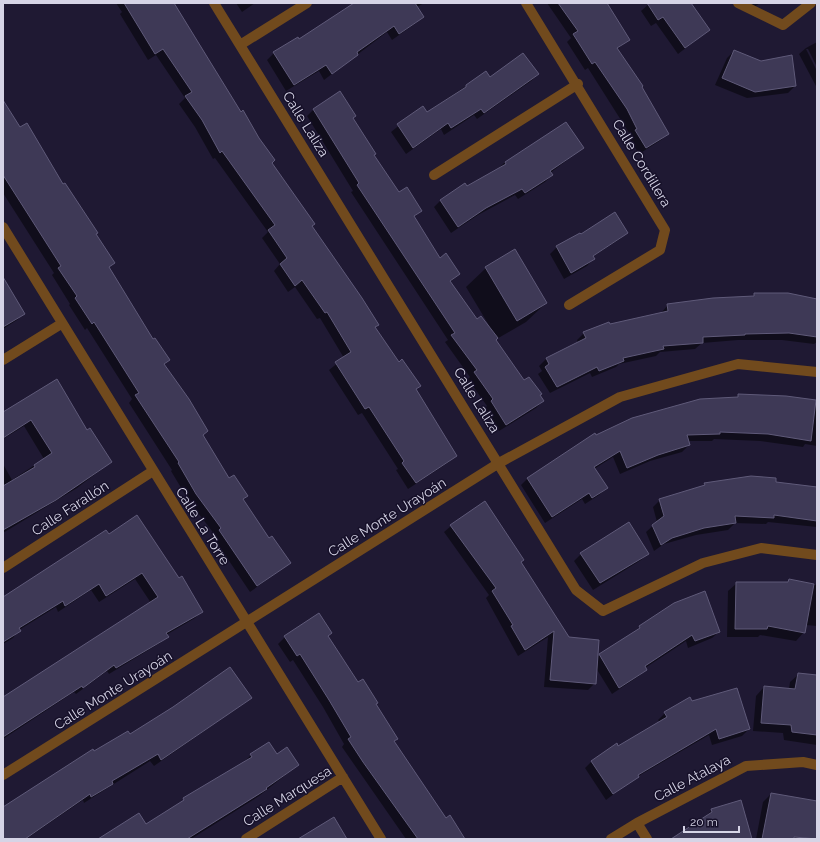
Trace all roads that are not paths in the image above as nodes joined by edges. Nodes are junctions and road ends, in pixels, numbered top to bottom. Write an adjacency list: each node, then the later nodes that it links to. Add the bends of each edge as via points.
1 (214, 3): 6 (street, Calle Laliza)
2 (307, 3): 6 (street)
3 (526, 3): 7 (street, Calle Cordillera)
4 (738, 3): 5 (street, via 783,25)
5 (811, 3)
6 (240, 45): 14 (street, Calle Laliza)
7 (578, 84): 8 (street); 10 (street, Calle Cordillera, via 665,230 660,250)
8 (434, 175)
9 (3, 227): 11 (street, Calle La Torre)
10 (569, 305)
11 (61, 324): 12 (street); 15 (street, Calle La Torre)
12 (3, 360)
13 (817, 372): 14 (street, Calle Monte Urayoán, via 738,364 620,397)
14 (499, 463): 16 (street, Calle Laliza, via 576,590 603,611 702,563 761,548); 18 (street, Calle Monte Urayoán)
15 (153, 471): 17 (street, Calle Farallón); 18 (street, Calle La Torre)
16 (817, 555)
17 (3, 568)
18 (247, 623): 20 (street, Calle Monte Urayoán); 21 (street, Calle La Torre)
19 (817, 765): 22 (street, Calle Atalaya, via 803,762 746,766)
20 (3, 775)
21 (343, 777): 23 (street, Calle Marquesa); 24 (street, Calle La Torre)
22 (637, 823): 25 (street, Calle Atalaya); 26 (street)
23 (246, 839)
24 (381, 839)
25 (611, 839)
26 (647, 839)

